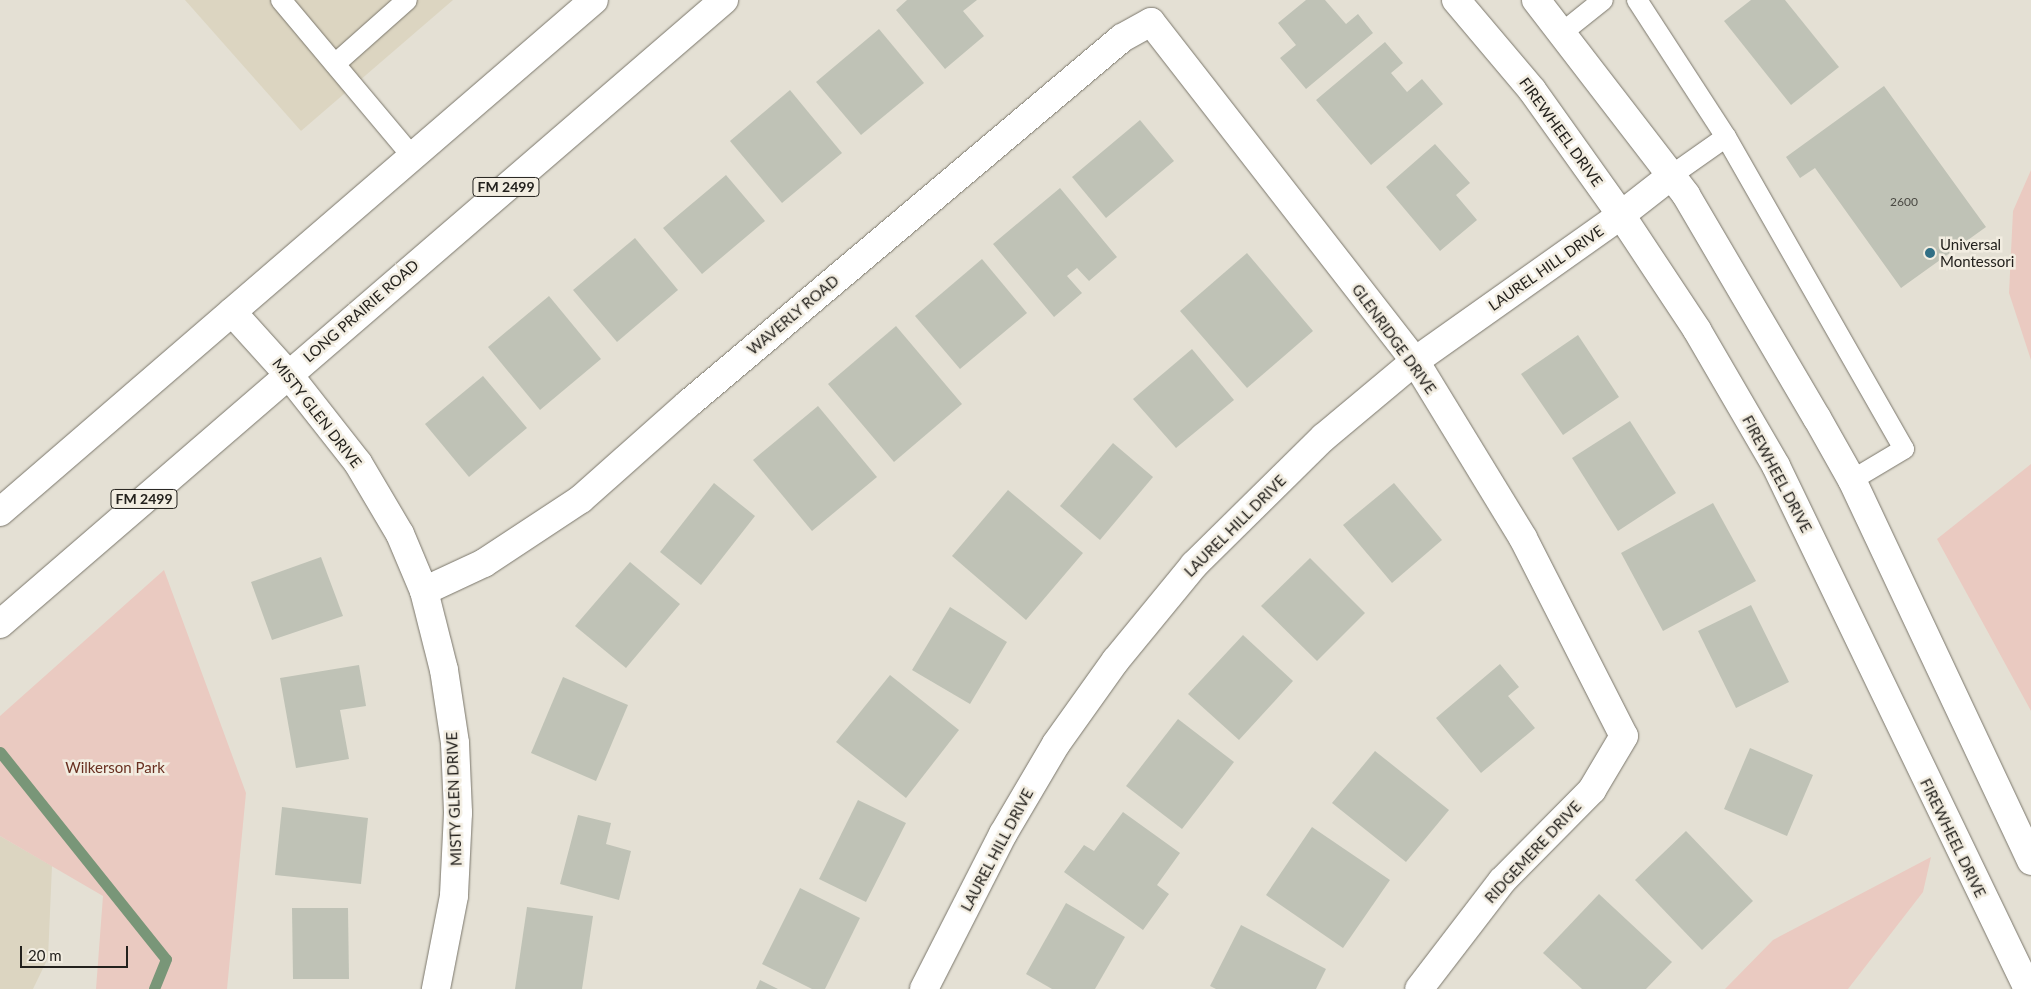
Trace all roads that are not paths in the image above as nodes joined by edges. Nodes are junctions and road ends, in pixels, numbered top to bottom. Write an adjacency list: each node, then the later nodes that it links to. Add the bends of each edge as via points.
1 (281, 0): 11 (lane)
2 (407, 0): 11 (lane)
3 (594, 0): 13 (street)
4 (724, 0): 18 (street, LONG PRAIRIE ROAD / FM 2499)
5 (1456, 0): 15 (street, FIREWHEEL DRIVE, via 1532,90)
6 (1536, 0): 10 (street)
7 (1603, 0): 10 (lane)
8 (1637, 0): 12 (lane)
9 (1152, 22): 17 (street, GLENRIDGE DRIVE); 21 (street, WAVERLY ROAD, via 1122,38 688,404 581,499 484,562)
10 (1563, 32): 14 (street)
11 (335, 64): 13 (lane)
12 (1726, 137): 14 (lane); 19 (lane, via 1904,449)
13 (411, 155): 16 (street)
14 (1672, 175): 15 (street, LAUREL HILL DRIVE); 19 (street)
15 (1621, 216): 17 (street, LAUREL HILL DRIVE); 28 (street, FIREWHEEL DRIVE, via 1697,330 1776,466)
16 (232, 312): 18 (street, MISTY GLEN DRIVE); 20 (street)
17 (1415, 361): 23 (street, GLENRIDGE DRIVE, via 1523,538); 26 (street, LAUREL HILL DRIVE, via 1324,437 1194,565 1116,660 1056,744 1003,834)
18 (288, 374): 21 (street, MISTY GLEN DRIVE, via 358,463 400,534); 22 (street, LONG PRAIRIE ROAD / FM 2499)
19 (1852, 480): 24 (street)
20 (0, 512)
21 (424, 592): 25 (street, MISTY GLEN DRIVE, via 447,688 455,743 458,813 454,896)
22 (0, 624)
23 (1624, 736): 27 (street, RIDGEMERE DRIVE, via 1592,790 1502,881)
24 (2031, 861)
25 (436, 989)
26 (924, 989)
27 (1420, 989)
28 (2028, 989)

